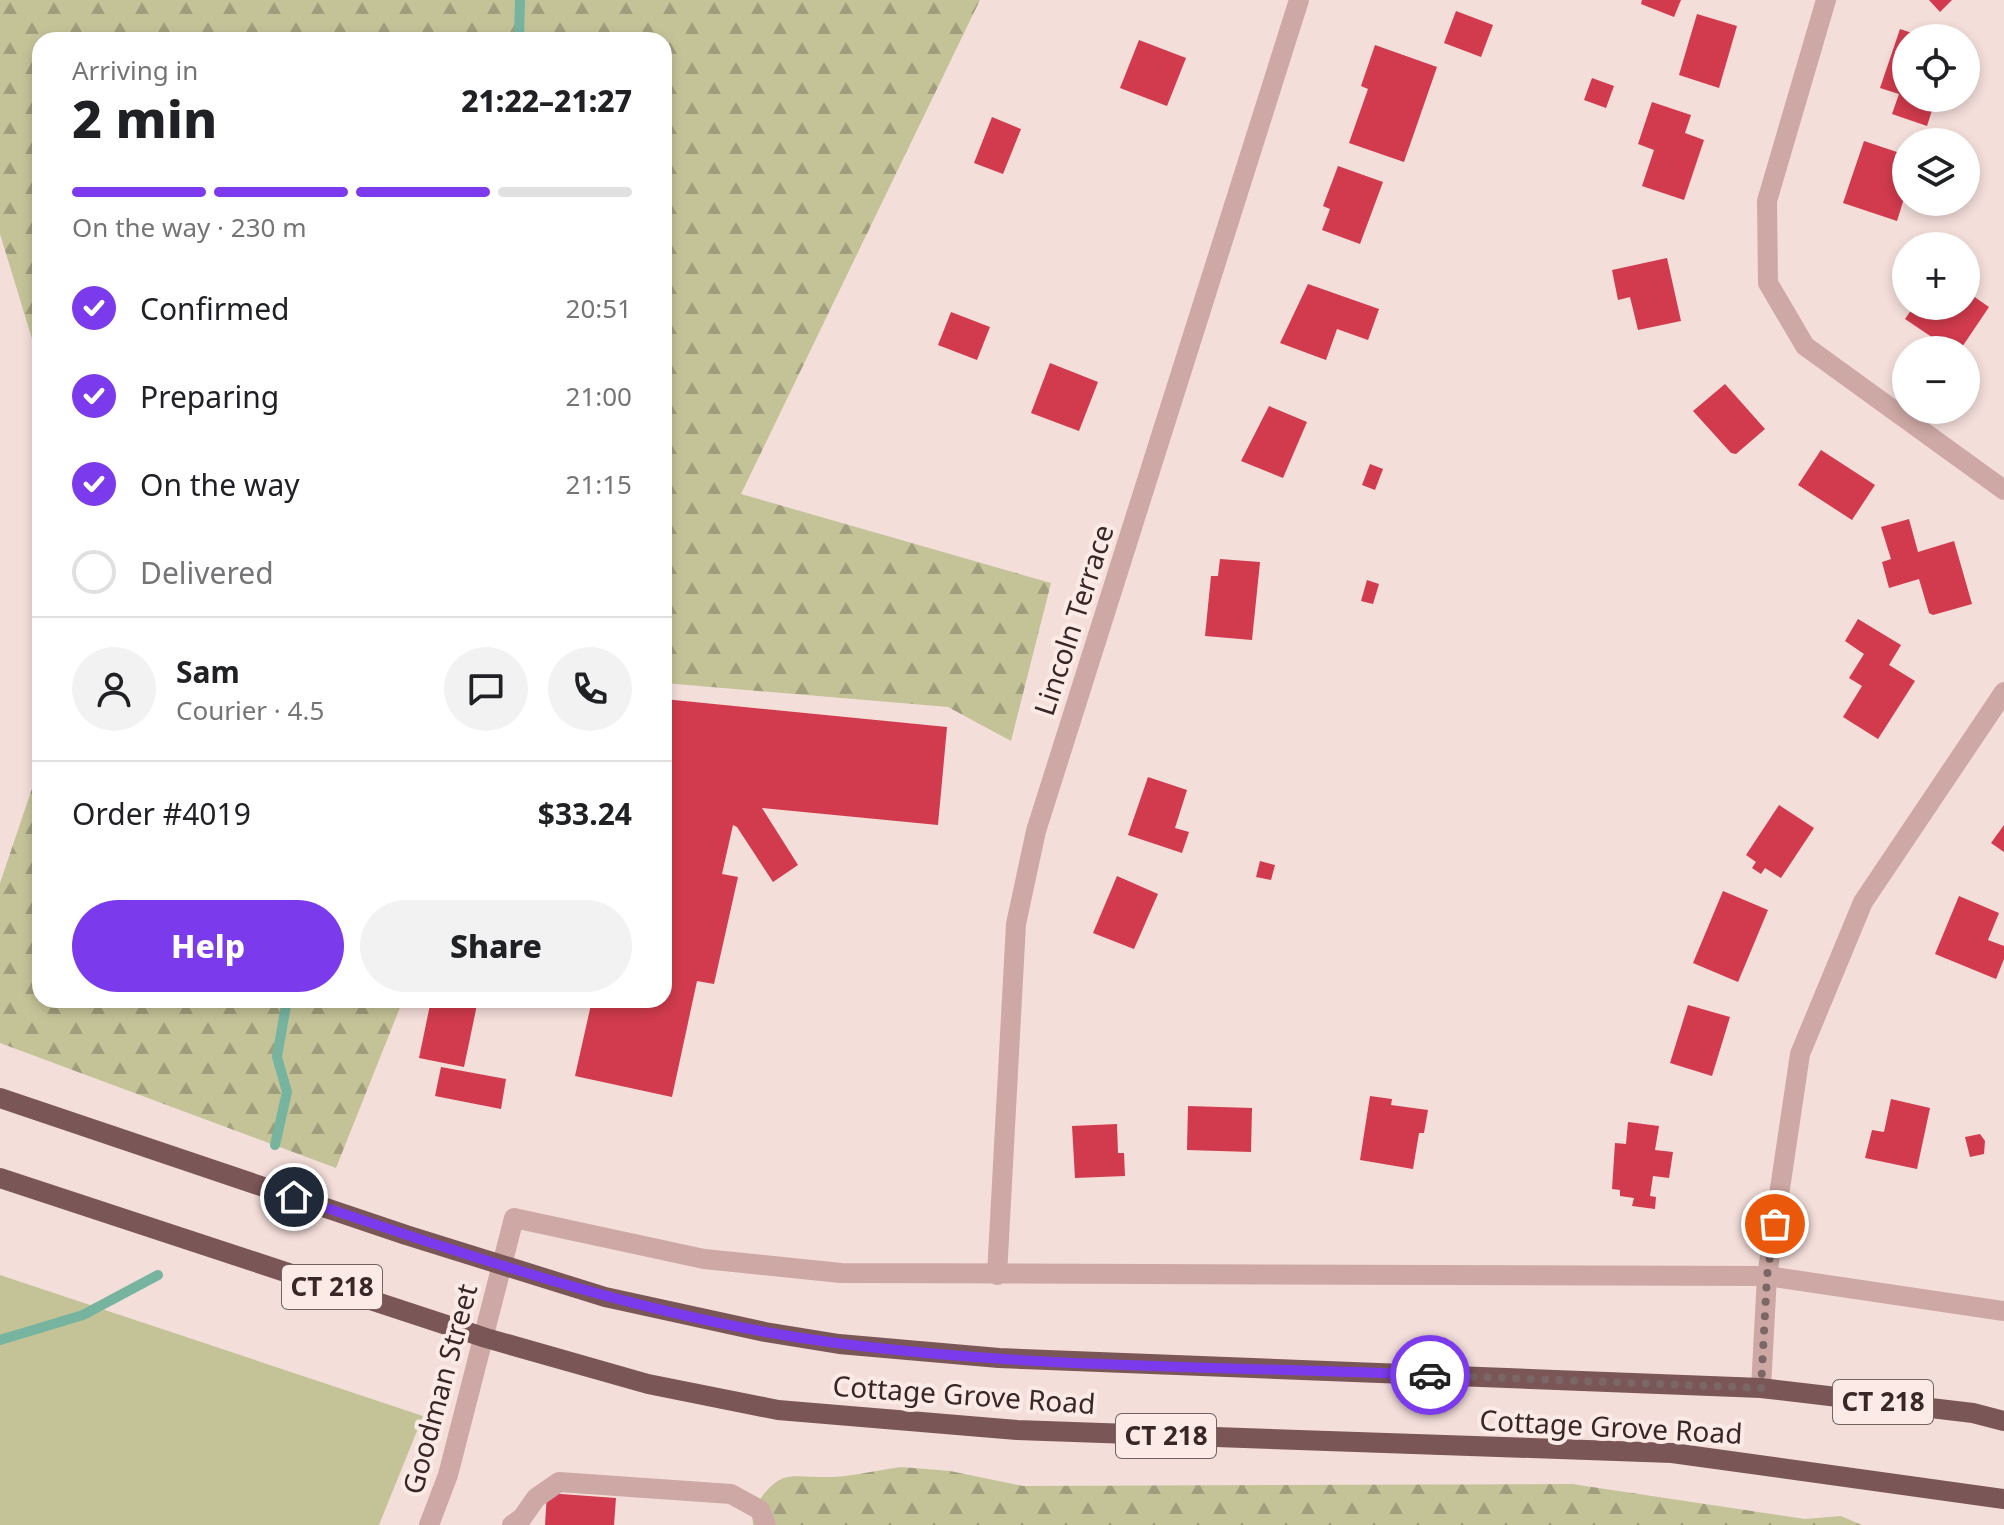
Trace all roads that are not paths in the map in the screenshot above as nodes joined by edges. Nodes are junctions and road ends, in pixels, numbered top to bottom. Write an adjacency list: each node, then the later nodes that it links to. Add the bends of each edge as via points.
1 (1299, 0): 8 (street, Lincoln Terrace, via 1036,831 1016,924)
2 (1826, 0): 3 (street, via 1767,201 1768,283 1805,346)
3 (2004, 490)
4 (2004, 692): 9 (street, via 1863,902 1800,1054)
5 (0, 1098): 7 (main road, Cottage Grove Road / CT 218)
6 (0, 1178): 11 (main road, Cottage Grove Road / CT 218)
7 (502, 1266): 8 (street, via 514,1218 704,1259 841,1273); 11 (street, Goodman Street); 12 (main road, Cottage Grove Road / CT 218, via 605,1297 839,1344 999,1358)
8 (997, 1275): 9 (street)
9 (1767, 1276): 10 (street); 12 (street)
10 (2004, 1311)
11 (486, 1338): 14 (main road, Cottage Grove Road / CT 218, via 648,1384 778,1410 1017,1430 1672,1453); 15 (street, Goodman Street)
12 (1761, 1388): 13 (main road, Cottage Grove Road / CT 218)
13 (2004, 1421)
14 (2004, 1499)
15 (435, 1523)
16 (512, 1525): 17 (street, via 559,1482 731,1494 760,1510)
17 (766, 1525)

